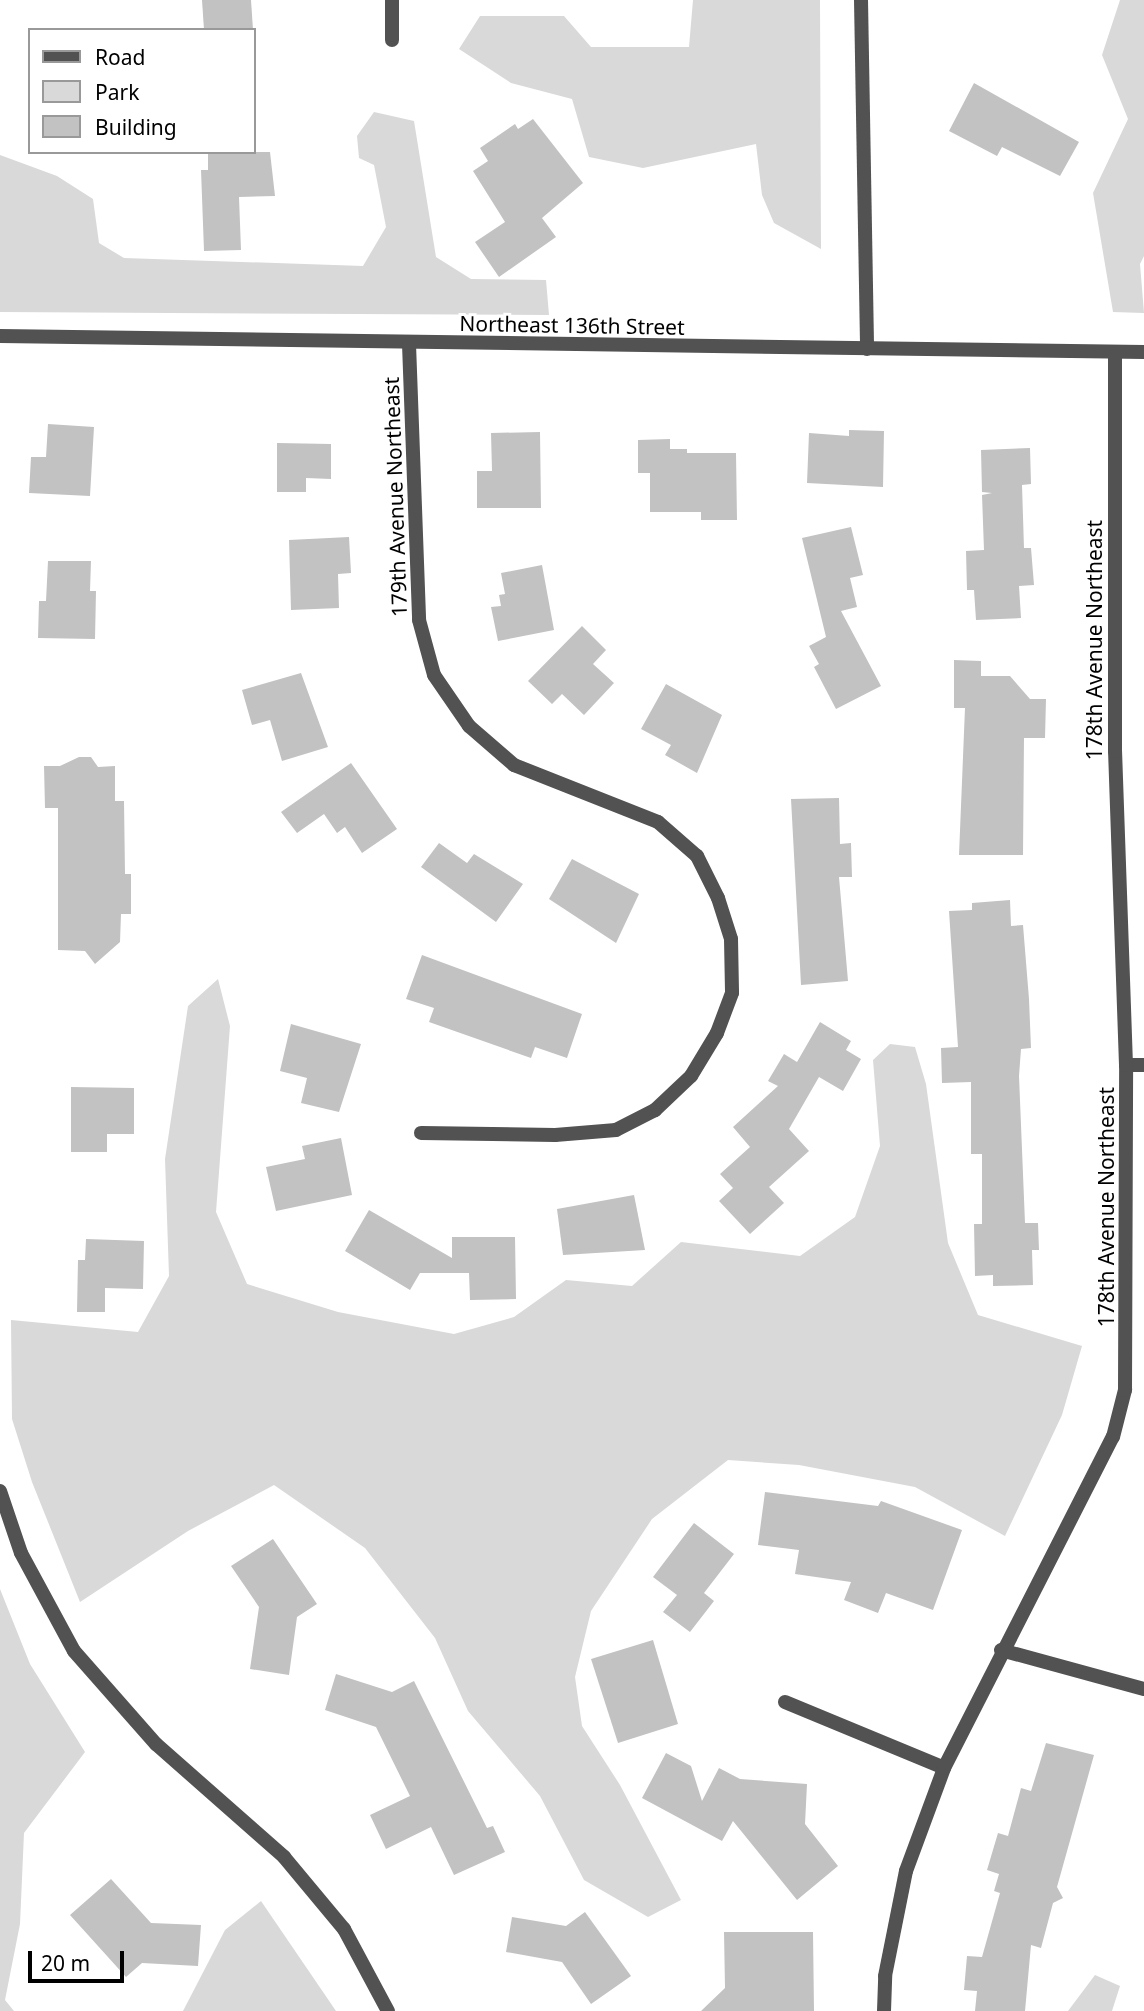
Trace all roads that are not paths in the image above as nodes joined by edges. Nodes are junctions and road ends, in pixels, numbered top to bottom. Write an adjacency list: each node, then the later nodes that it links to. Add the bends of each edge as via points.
1 (392, 0): 3 (street)
2 (861, 0): 6 (street)
3 (392, 40)
4 (0, 336): 5 (street, Northeast 136th Street)
5 (409, 344): 6 (street, Northeast 136th Street); 11 (street, 179th Avenue Northeast, via 419,620 434,675 469,726 514,765 658,822 697,856 718,898 731,939 732,993 717,1032 691,1076 655,1110 616,1130 555,1135)
6 (867, 349): 7 (street, Northeast 136th Street)
7 (1115, 352): 8 (street, Northeast 136th Street); 9 (street, 178th Avenue Northeast, via 1115,751)
8 (1144, 352)
9 (1126, 1065): 10 (street); 13 (street, 178th Avenue Northeast, via 1125,1390 1112,1437)
10 (1144, 1065)
11 (421, 1133)
12 (0, 1490): 17 (street, via 21,1553 74,1651 156,1744 284,1857 344,1929)
13 (1001, 1650): 14 (street); 16 (street, 178th Avenue Northeast)
14 (1144, 1689)
15 (785, 1702): 16 (street)
16 (944, 1768): 18 (street, 178th Avenue Northeast, via 906,1871 885,1976)
17 (388, 2011)
18 (884, 2011)

